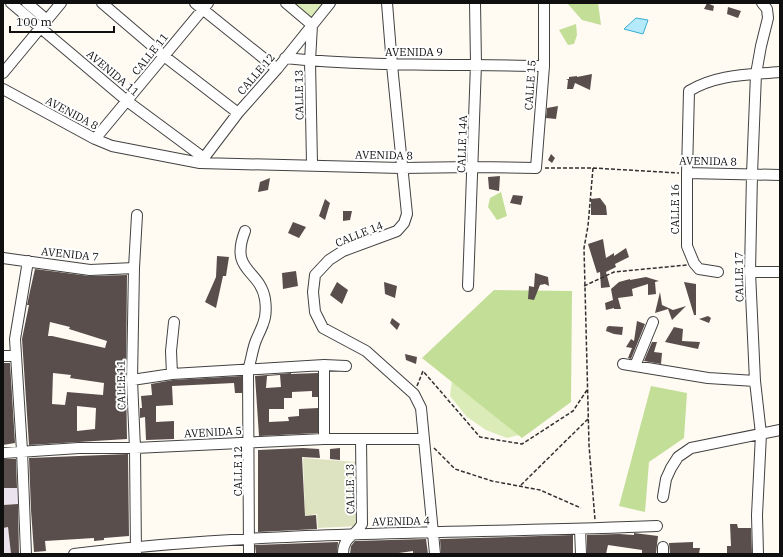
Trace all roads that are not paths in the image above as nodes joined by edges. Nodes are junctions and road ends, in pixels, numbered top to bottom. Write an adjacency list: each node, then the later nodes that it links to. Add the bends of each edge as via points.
1 (27, 3): 12 (street)
2 (102, 3): 15 (street)
3 (286, 3): 13 (street)
4 (330, 3): 13 (street, CALLE 12)
5 (387, 3): 19 (street, CALLE 14)
6 (475, 3): 18 (street, CALLE 14A)
7 (544, 3): 20 (street, CALLE 15)
8 (762, 3): 24 (street, CALLE 17, via 767,9 768,18)
9 (58, 4): 12 (street)
10 (16, 5): 14 (street, AVENIDA 11)
11 (202, 5): 15 (street, CALLE 11); 21 (street)
12 (47, 20): 14 (street)
13 (312, 24): 16 (street, CALLE 12); 17 (street, CALLE 13)
14 (40, 28): 23 (street); 26 (street, AVENIDA 11)
15 (164, 56): 26 (street, CALLE 11); 27 (street)
16 (285, 58): 17 (street, AVENIDA 9); 21 (street, CALLE 12)
17 (310, 61): 19 (street, AVENIDA 9); 30 (street, CALLE 13)
18 (476, 64): 19 (street, AVENIDA 9); 20 (street, AVENIDA 9); 31 (street, CALLE 14A)
19 (392, 65): 32 (street, CALLE 14)
20 (544, 66): 33 (street, CALLE 15)
21 (277, 69): 27 (street, CALLE 12)
22 (780, 72): 24 (street)
23 (3, 73)
24 (756, 74): 34 (street, CALLE 16, via 719,78 689,91); 35 (street, CALLE 17)
25 (3, 89): 28 (street, AVENIDA 8)
26 (127, 101): 28 (street, CALLE 11); 29 (street, AVENIDA 11)
27 (238, 113): 29 (street, CALLE 12)
28 (95, 139): 29 (street, AVENIDA 8, via 112,146)
29 (202, 160): 30 (street, AVENIDA 8)
30 (312, 164): 32 (street, AVENIDA 8)
31 (473, 167): 32 (street, AVENIDA 8); 33 (street, AVENIDA 8); 45 (street, CALLE 14A)
32 (401, 168): 62 (street, CALLE 14, via 407,214 404,223 397,231 343,251 330,260 315,275 313,292 315,312 323,328 366,351 414,394 421,408)
33 (536, 168)
34 (687, 173): 35 (street, AVENIDA 8); 42 (street, CALLE 16, via 687,246 694,264 700,269)
35 (752, 174): 36 (street, AVENIDA 8); 43 (street, CALLE 17)
36 (780, 175)
37 (137, 215): 41 (street, CALLE 11)
38 (246, 231): 54 (street, CALLE 12, via 241,242 240,256 246,269 262,289 265,300 264,322)
39 (3, 258): 40 (street, AVENIDA 7)
40 (28, 261): 41 (street, AVENIDA 7, via 90,270); 49 (street, via 16,332)
41 (134, 268): 56 (street, CALLE 11)
42 (718, 272)
43 (750, 272): 44 (street); 57 (street, CALLE 17)
44 (780, 272)
45 (468, 286)
46 (174, 322): 55 (street)
47 (653, 322): 53 (street)
48 (3, 356): 49 (street)
49 (16, 356): 65 (street)
50 (623, 364): 53 (street)
51 (324, 365): 52 (street); 54 (street); 60 (street)
52 (346, 366)
53 (635, 366): 57 (street, via 708,378)
54 (248, 370): 55 (street); 63 (street, CALLE 12)
55 (172, 374): 56 (street)
56 (132, 380): 64 (street, CALLE 11)
57 (755, 381): 59 (street, CALLE 17)
58 (780, 430): 59 (street)
59 (761, 434): 67 (street, via 691,448 678,457 671,468); 80 (street, CALLE 17)
60 (324, 439): 61 (street, AVENIDA 5); 63 (street, AVENIDA 5)
61 (361, 439): 62 (street, AVENIDA 5); 71 (street, CALLE 13, via 362,524)
62 (424, 439): 70 (street, CALLE 14)
63 (250, 442): 64 (street, AVENIDA 5); 72 (street, CALLE 12)
64 (135, 448): 65 (street, AVENIDA 5); 73 (street, CALLE 11)
65 (22, 451): 66 (street, AVENIDA 5); 74 (street)
66 (3, 453)
67 (663, 497)
68 (657, 526): 69 (street, AVENIDA 4)
69 (580, 529): 70 (street, AVENIDA 4); 79 (street)
70 (434, 533): 71 (street, AVENIDA 4); 78 (street, CALLE 14)
71 (354, 534): 72 (street, AVENIDA 4); 77 (street, CALLE 13, via 346,540)
72 (250, 539): 73 (street, AVENIDA 4); 76 (street, CALLE 12)
73 (136, 550): 75 (street, AVENIDA 4)
74 (26, 554)
75 (74, 554)
76 (249, 554)
77 (343, 554)
78 (435, 554)
79 (581, 554)
80 (758, 554)

